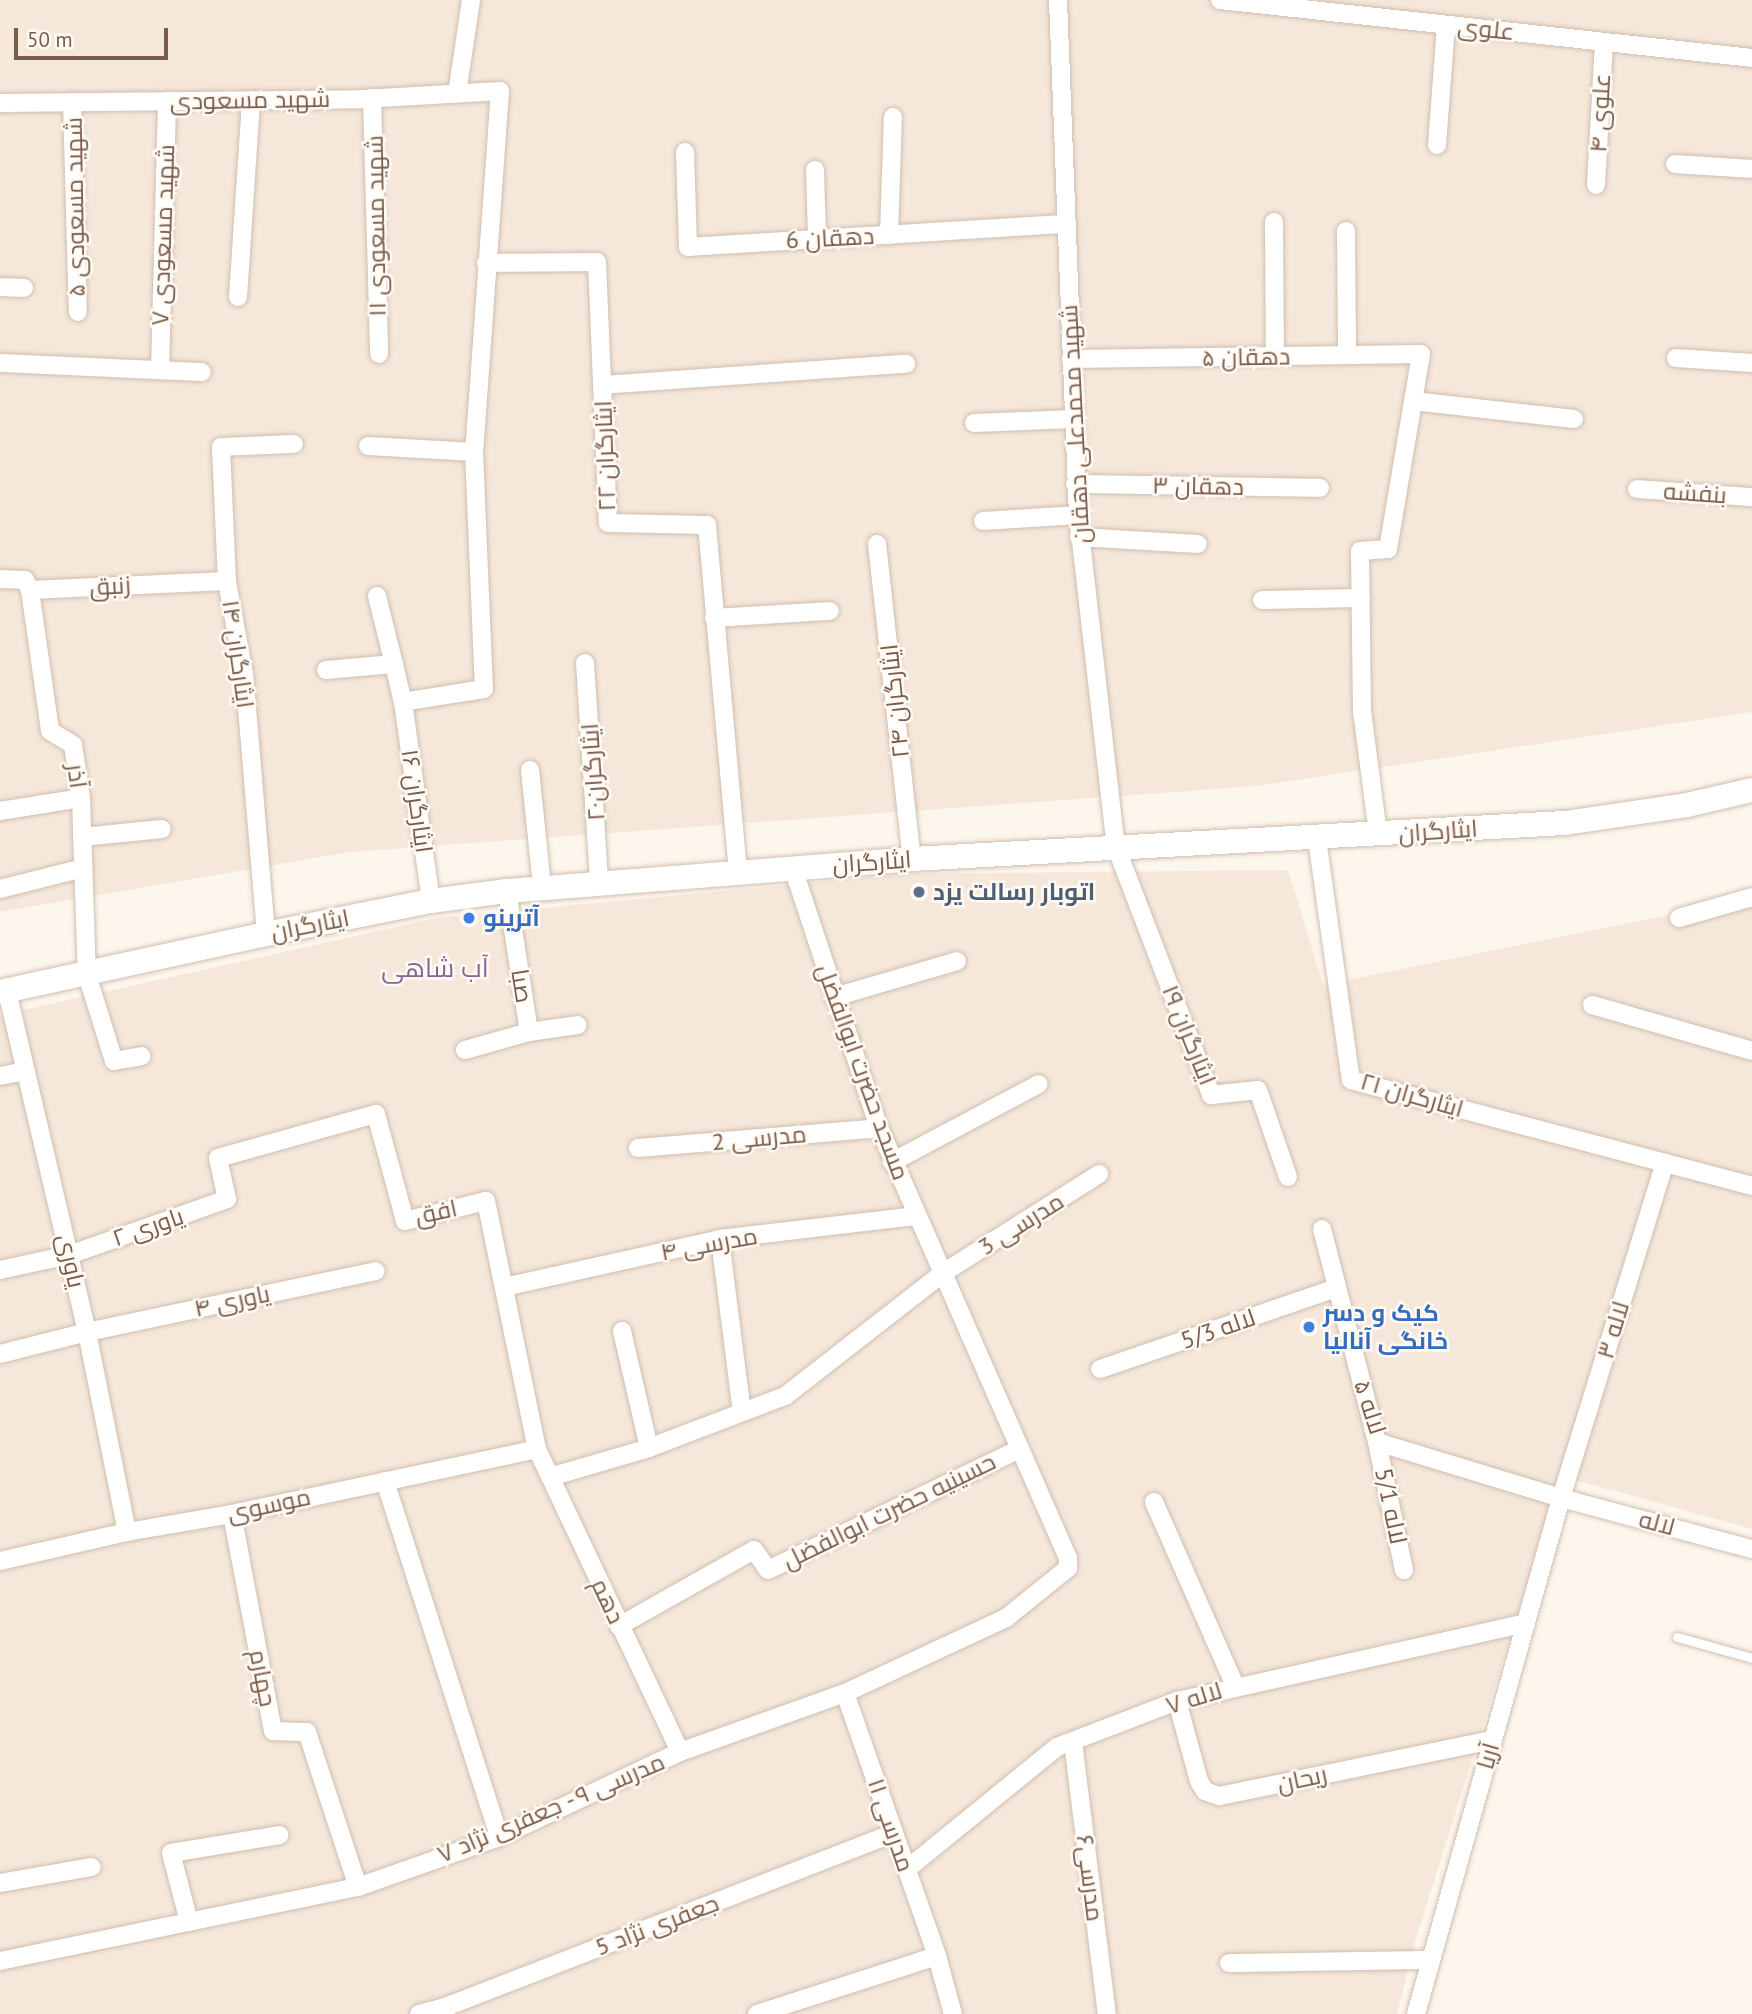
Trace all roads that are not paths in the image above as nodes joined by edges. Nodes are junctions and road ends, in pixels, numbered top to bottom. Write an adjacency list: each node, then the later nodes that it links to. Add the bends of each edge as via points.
1 (471, 0): 7 (street)
2 (1058, 0): 21 (street, شهید محمدعلی دهقان)
3 (1220, 0): 4 (street, علوی)
4 (1446, 25): 5 (street, علوی); 14 (street)
5 (1604, 42): 6 (street, علوی); 19 (street, علوی ۴)
6 (1752, 58)
7 (457, 93): 8 (street, شهید مسعودی); 25 (street, شهید مسعودی, via 499,92)
8 (372, 98): 9 (street, شهید مسعودی); 30 (street, شهید مسعودی ۱۱)
9 (251, 100): 10 (street, شهید مسعودی); 28 (street)
10 (167, 101): 11 (street, شهید مسعودی); 38 (street, شهید مسعودی ۷)
11 (72, 102): 12 (street, شهید مسعودی); 29 (street, شهید مسعودی ۵)
12 (0, 103)
13 (893, 117): 23 (street)
14 (1437, 145)
15 (685, 152): 24 (street, دهقان 6, via 688,247)
16 (1675, 164): 17 (street)
17 (1752, 169)
18 (815, 170): 24 (street)
19 (1595, 185)
20 (1274, 222): 32 (street)
21 (1066, 224): 23 (street, دهقان 6); 34 (street, شهید محمدعلی دهقان)
22 (1346, 231): 31 (street)
23 (889, 235): 24 (street, دهقان 6)
24 (817, 239)
25 (486, 263): 40 (street, ایثارگران ۲۲, via 597,262); 47 (street)
26 (0, 286): 27 (street)
27 (24, 288)
28 (238, 296)
29 (78, 313)
30 (379, 354)
31 (1347, 355): 32 (street, دهقان ۵); 41 (street, دهقان ۵, via 1421,355)
32 (1275, 356): 34 (street, دهقان ۵)
33 (1676, 358): 36 (street)
34 (1072, 359): 42 (street, شهید محمدعلی دهقان)
35 (0, 363): 38 (street)
36 (1752, 363)
37 (906, 364): 40 (street)
38 (160, 370): 39 (street)
39 (202, 372)
40 (602, 385): 64 (street, ایثارگران ۲۲, via 608,523 708,525)
41 (1413, 401): 43 (street); 61 (street, via 1388,549 1360,551)
42 (1073, 419): 44 (street); 48 (street, شهید محمدعلی دهقان)
43 (1574, 419)
44 (974, 423)
45 (294, 444): 58 (street, ایثارگران ۱۴, via 221,447)
46 (368, 446): 47 (street)
47 (474, 452): 68 (street, via 484,689)
48 (1075, 484): 49 (street, دهقان ۳); 52 (street, شهید محمدعلی دهقان)
49 (1320, 488)
50 (1637, 489): 51 (street, بنفشه)
51 (1752, 497)
52 (1077, 516): 53 (street); 54 (street, شهید محمدعلی دهقان)
53 (983, 521)
54 (1079, 537): 56 (street); 77 (street, شهید محمدعلی دهقان)
55 (877, 544): 78 (street, ایثارگران ۲۴)
56 (1198, 544)
57 (0, 579): 59 (street, زنبق, via 25,580)
58 (227, 580): 59 (street, زنبق); 89 (street, ایثارگران ۱۴, via 244,674)
59 (30, 590): 71 (street, آذر, via 50,731 73,745)
60 (377, 596): 66 (street, ایثارگران ۱۶)
61 (1361, 598): 62 (street); 74 (street, via 1362,711)
62 (1262, 600)
63 (830, 611): 64 (street)
64 (714, 618): 81 (street, ایثارگران ۲۲)
65 (585, 663): 82 (street, ۲۰ایثارگران)
66 (394, 664): 67 (street); 68 (street, ایثارگران ۱۶)
67 (326, 670)
68 (402, 702): 87 (street, ایثارگران ۱۶)
69 (530, 770): 83 (street)
70 (1752, 790): 74 (main road, ایثارگران, via 1628,816)
71 (81, 798): 72 (street); 75 (street, آذر)
72 (0, 811)
73 (162, 829): 75 (street)
74 (1378, 835): 76 (main road, ایثارگران)
75 (82, 836): 80 (street, آذر)
76 (1317, 839): 77 (main road, ایثارگران); 106 (street, ایثارگران ۲۱, via 1351,1080)
77 (1116, 847): 78 (main road, ایثارگران); 108 (street, ایثارگران ۱‍۹, via 1211,1095 1258,1090)
78 (912, 859): 79 (main road, ایثارگران)
79 (793, 867): 81 (main road, ایثارگران); 93 (street, مسجد حضرت ابوالفضل)
80 (83, 868): 84 (street); 91 (street, آذر)
81 (738, 871): 82 (main road, ایثارگران)
82 (599, 881): 83 (main road, ایثارگران)
83 (542, 887): 85 (main road, ایثارگران)
84 (0, 889)
85 (507, 891): 87 (main road, ایثارگران); 96 (street, صبا)
86 (1752, 897): 88 (street)
87 (432, 901): 89 (main road, ایثارگران)
88 (1679, 918)
89 (266, 934): 91 (main road, ایثارگران)
90 (957, 961): 93 (street)
91 (87, 975): 92 (main road, ایثارگران); 99 (street, آذر, via 114,1061)
92 (3, 992): 100 (street, یاوری)
93 (834, 997): 103 (street, مسجد حضرت ابوالفضل)
94 (1592, 1005): 98 (street)
95 (578, 1025): 96 (street, صبا)
96 (529, 1032): 97 (street)
97 (466, 1050)
98 (1752, 1051)
99 (142, 1056)
100 (26, 1071): 101 (street); 114 (street, یاوری)
101 (0, 1076)
102 (1039, 1084): 105 (street)
103 (879, 1128): 104 (street, مدرسی 2); 105 (street, مسجد حضرت ابوالفضل)
104 (638, 1148)
105 (892, 1162): 111 (street, مسجد حضرت ابوالفضل)
106 (1665, 1163): 109 (street); 131 (street, لاله ۳)
107 (1099, 1174): 117 (street, مدرسی 3)
108 (1288, 1177)
109 (1752, 1186)
110 (227, 1199): 114 (street, یاوری ۲); 118 (street, افق, via 218,1157 376,1114 405,1221 486,1201)
111 (917, 1216): 113 (street, مدرسی ۴); 117 (street, مسجد حضرت ابوالفضل)
112 (1322, 1229): 119 (street, لاله ۵)
113 (720, 1239): 118 (street, مدرسی ۴); 124 (street)
114 (69, 1255): 115 (street, یاوری ۲); 121 (street, یاوری)
115 (0, 1269)
116 (376, 1271): 121 (street, یاوری ۴)
117 (943, 1273): 124 (street, via 785,1396); 128 (street, مسجد حضرت ابوالفضل)
118 (504, 1287): 127 (street, افق)
119 (1337, 1288): 123 (street, لاله 5/3); 125 (street, لاله ۵)
120 (622, 1331): 126 (street)
121 (87, 1332): 122 (street, یاوری ۴); 134 (street, یاوری)
122 (0, 1354)
123 (1100, 1369)
124 (741, 1412): 126 (street)
125 (1377, 1442): 131 (street, لاله ۵); 138 (street, لاله 5/1)
126 (649, 1448): 129 (street)
127 (537, 1449): 129 (street, دهم); 130 (street, موسوی)
128 (1019, 1449): 137 (street, مسجد حضرت ابوالفضل, via 1068,1558); 140 (street, حسینیه حضرت ابوالفضل, via 768,1570 754,1550)
129 (550, 1477): 140 (street, دهم)
130 (385, 1481): 133 (street, موسوی); 151 (street)
131 (1561, 1498): 135 (street, لاله); 139 (street, آریا)
132 (1154, 1502): 143 (street)
133 (232, 1514): 134 (street, موسوی); 155 (street, چهارم, via 273,1731 307,1732)
134 (127, 1532): 136 (street, موسوی)
135 (1752, 1549)
136 (0, 1561)
137 (1068, 1568): 144 (street, مدرسی ۹ - جعفری نژاد ۷, via 1006,1618)
138 (1404, 1570)
139 (1525, 1623): 143 (street, لاله ۷); 146 (street, آریا)
140 (619, 1626): 148 (street, دهم)
141 (1677, 1637): 142 (lane)
142 (1752, 1658)
143 (1235, 1686): 145 (street, لاله ۷)
144 (845, 1693): 148 (street, مدرسی ۹ - جعفری نژاد ۷); 149 (street, مدرسی ۱۱)
145 (1177, 1701): 146 (street, ریحان, via 1199,1782 1205,1791 1219,1797); 147 (street, لاله ۷)
146 (1492, 1740): 158 (street, آریا)
147 (1073, 1742): 153 (street, لاله ۷, via 1058,1747); 164 (street, مدرسی۶)
148 (680, 1752): 151 (street, مدرسی ۹ - جعفری نژاد ۷)
149 (894, 1833): 153 (street, مدرسی ۱۱); 161 (street, جعفری نژاد 5)
150 (280, 1835): 156 (street, via 171,1853)
151 (499, 1836): 155 (street, مدرسی ۹ - جعفری نژاد ۷)
152 (92, 1867): 154 (street)
153 (907, 1869): 157 (street, مدرسی ۱۱)
154 (0, 1882)
155 (358, 1887): 156 (street, مدرسی ۹ - جعفری نژاد ۷)
156 (189, 1922): 159 (street, مدرسی ۹ - جعفری نژاد ۷)
157 (937, 1956): 162 (street); 163 (street, مدرسی ۱۱)
158 (1431, 1960): 160 (street); 165 (street, آریا)
159 (0, 1961)
160 (1229, 1963)
161 (419, 2014)
162 (757, 2014)
163 (953, 2014)
164 (1107, 2014)
165 (1416, 2014)

